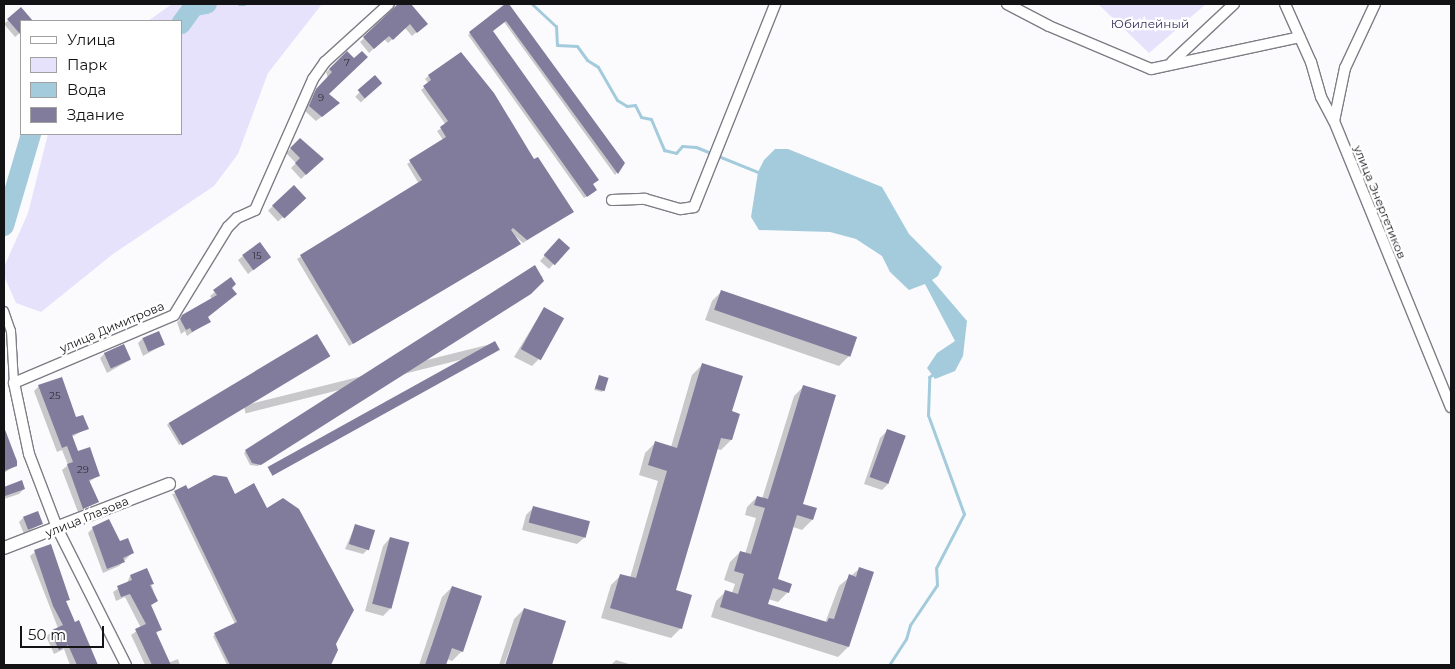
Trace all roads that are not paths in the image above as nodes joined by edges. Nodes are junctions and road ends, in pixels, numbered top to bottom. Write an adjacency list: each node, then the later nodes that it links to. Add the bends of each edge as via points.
1 (389, 4): 14 (street, улица Димитрова, via 325,62 313,79 255,210 237,218 228,227 174,315)
2 (775, 4): 10 (street, via 694,207 680,209 645,199)
3 (1007, 4): 8 (street, via 1107,52 1151,69)
4 (1234, 4): 8 (street)
5 (1285, 4): 7 (street, улица Энергетиков)
6 (1375, 4): 9 (street, via 1345,68)
7 (1300, 37): 8 (street); 9 (street, улица Энергетиков, via 1321,97)
8 (1168, 66)
9 (1334, 121): 15 (street, улица Энергетиков)
10 (612, 200)
11 (4, 311): 12 (street)
12 (13, 344): 13 (street); 14 (street)
13 (4, 347)
14 (14, 383): 17 (street, via 29,454)
15 (1451, 407)
16 (169, 484): 17 (street, улица Глазова)
17 (58, 530): 18 (street, улица Глазова); 19 (street)
18 (4, 548)
19 (126, 665)

